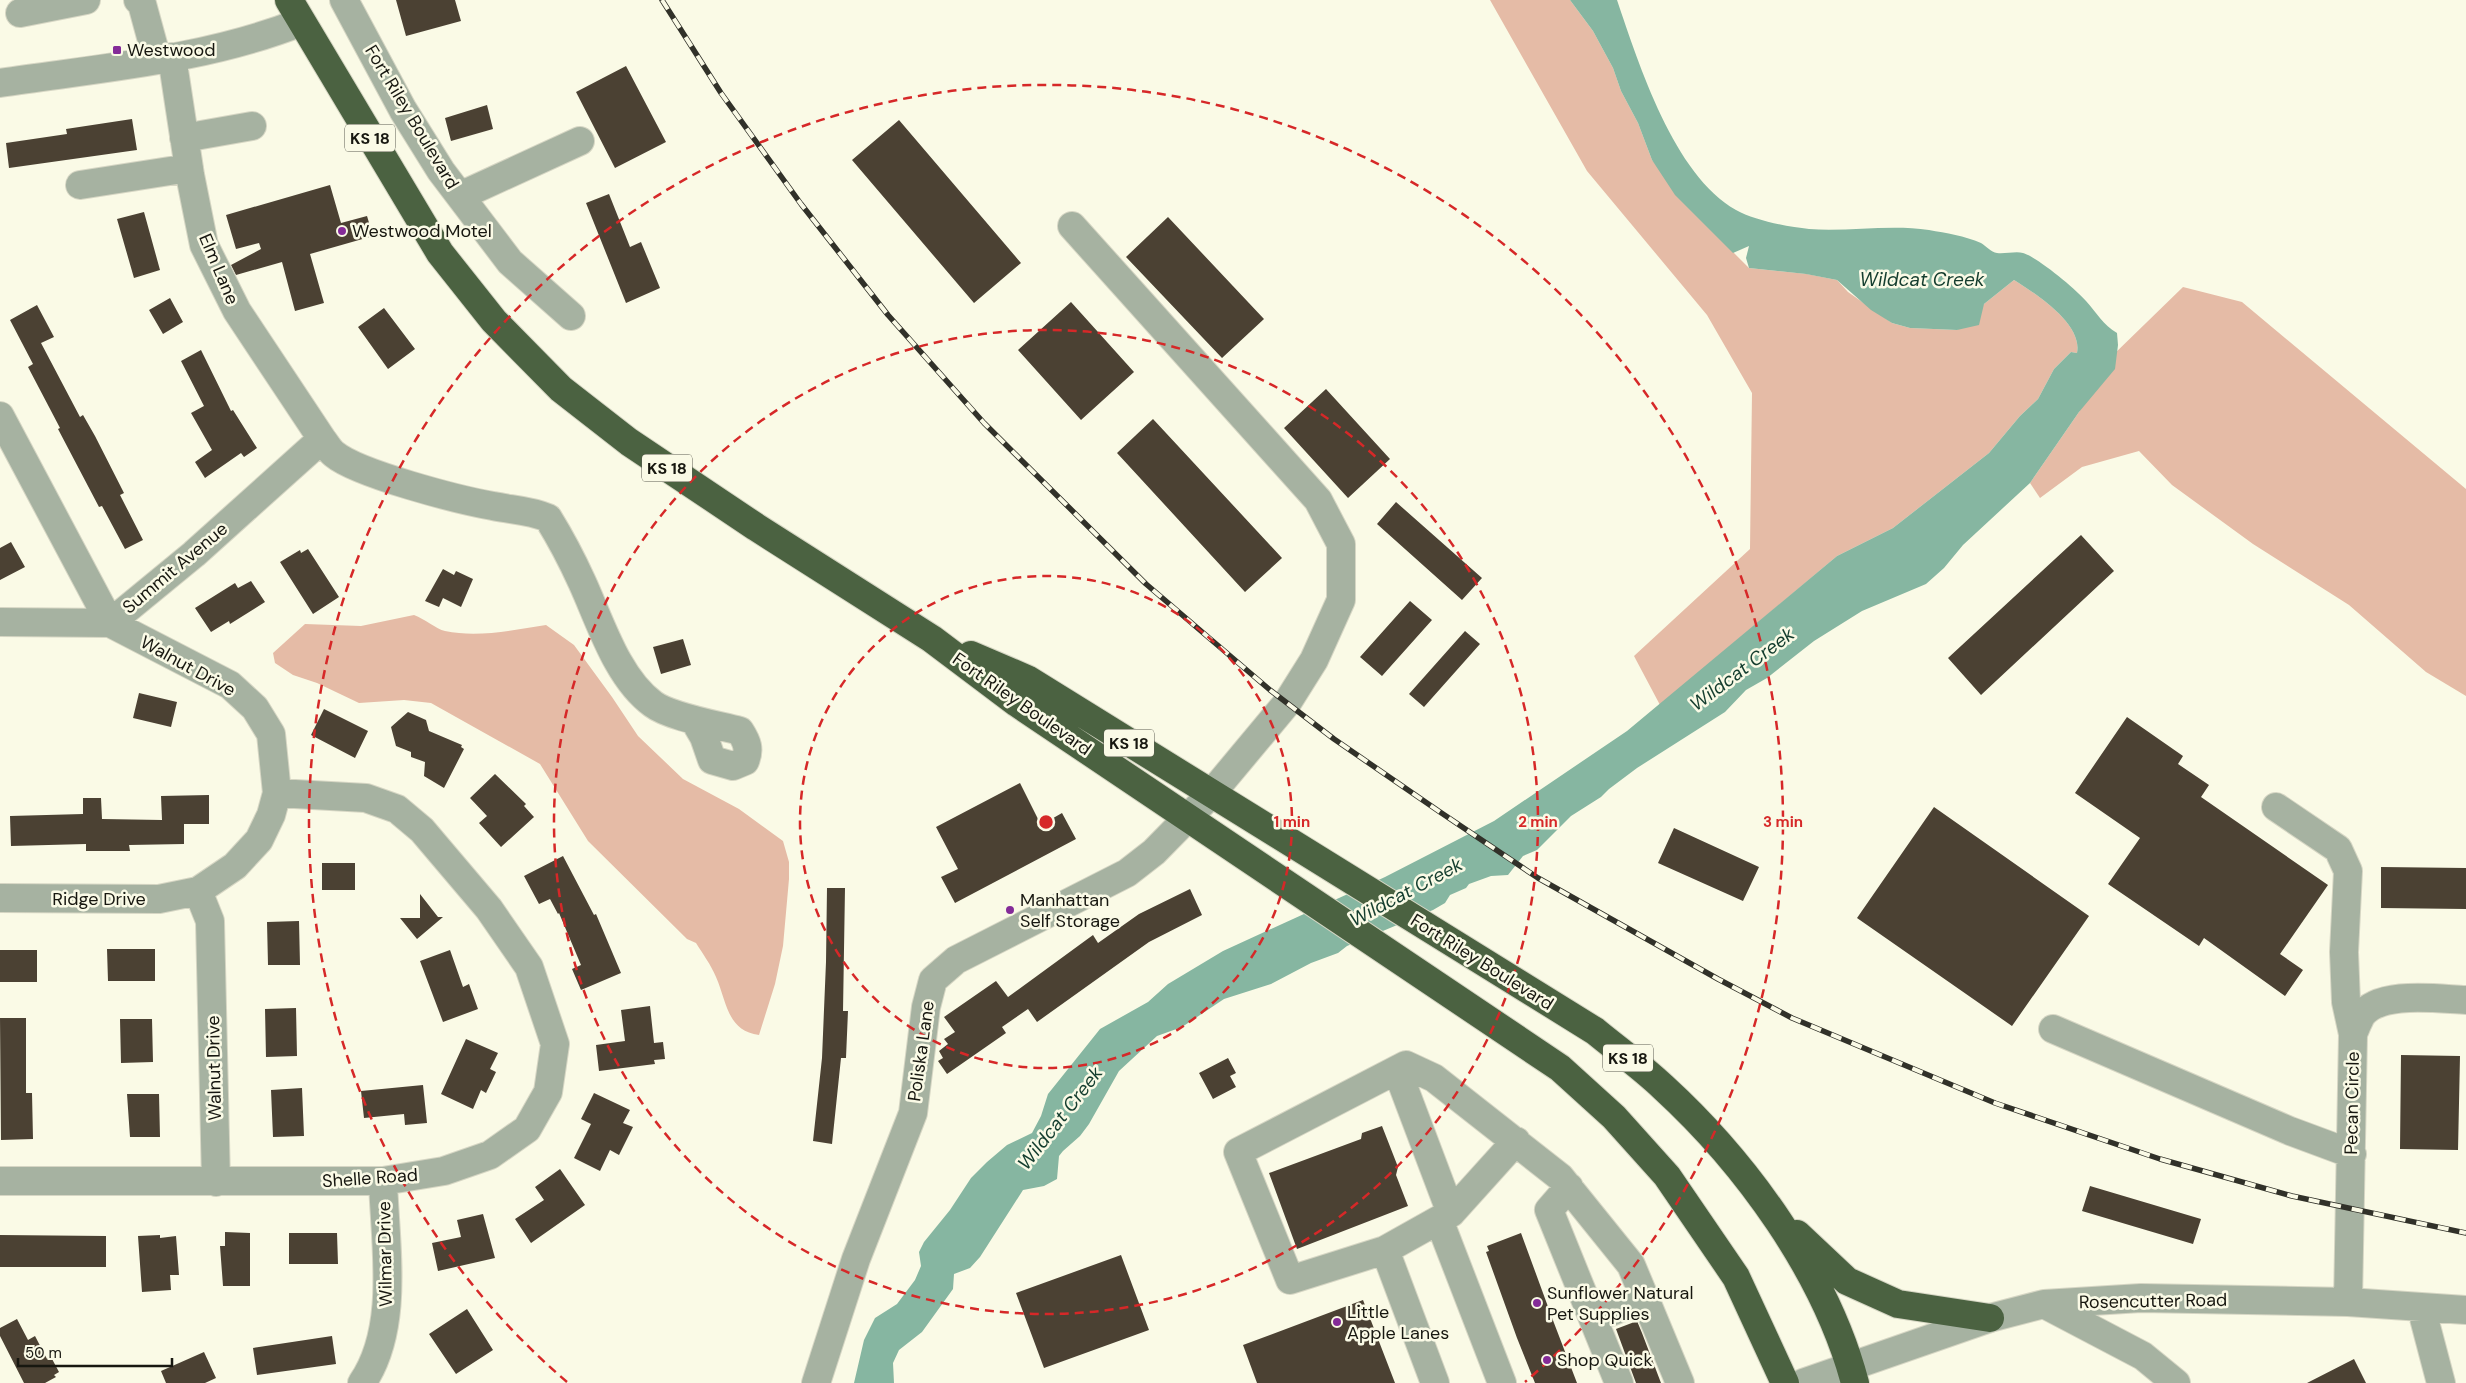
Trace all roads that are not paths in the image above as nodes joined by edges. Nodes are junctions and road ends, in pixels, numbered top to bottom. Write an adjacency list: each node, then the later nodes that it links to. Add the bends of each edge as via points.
1 (86, 0): 5 (street)
2 (138, 0): 6 (street, Elm Lane)
3 (344, 0): 13 (street, Fort Riley Boulevard, via 403,110)
4 (295, 11): 6 (street, via 266,36); 20 (highway, Fort Riley Boulevard / KS 18, via 440,252 494,321 561,389 629,442)
5 (20, 13)
6 (165, 58): 7 (street); 9 (street, Elm Lane)
7 (0, 83)
8 (252, 126): 9 (street)
9 (184, 138): 11 (street, Elm Lane)
10 (580, 141): 13 (street)
11 (189, 168): 12 (street); 17 (street, Elm Lane, via 204,245 237,311)
12 (80, 185)
13 (460, 196): 15 (street, Fort Riley Boulevard, via 510,262)
14 (1072, 226): 23 (street, Poliska Lane, via 1318,500 1341,544 1341,600 1314,660 1287,703)
15 (570, 316)
16 (0, 416): 19 (street)
17 (328, 447): 19 (street, Summit Avenue); 21 (street, via 358,468 451,496 548,518 582,583 613,654 635,685 653,705)
18 (0, 622): 19 (street, Summit Avenue)
19 (110, 623): 22 (street, Walnut Drive, via 230,685 255,708 271,734)
20 (932, 639): 23 (highway, Fort Riley Boulevard / KS 18, via 1026,679); 25 (highway, Fort Riley Boulevard / KS 18, via 1017,703)
21 (694, 720)
22 (277, 793): 26 (street, Walnut Drive, via 259,840 235,866); 35 (street, Shelle Road, via 366,798 397,809 422,830 489,909 529,967 556,1044 548,1092 527,1129 490,1155 453,1168)
23 (1211, 794): 25 (street, Poliska Lane); 38 (highway, Fort Riley Boulevard / KS 18, via 1595,1032 1662,1086 1718,1143)
24 (2276, 807): 30 (street, via 2338,849 2348,871 2344,952 2346,1002)
25 (1188, 817): 51 (street, Poliska Lane, via 1127,874 956,960 933,980 926,1007 913,1114 856,1259); 56 (highway, Fort Riley Boulevard / KS 18, via 1560,1068 1614,1118 1667,1176 1736,1277)
26 (198, 891): 27 (street, Ridge Drive, via 159,899); 36 (street, Walnut Drive, via 210,921)
27 (0, 898)
28 (2466, 1000): 30 (street, Pecan Circle, via 2399,999 2382,1002 2362,1015)
29 (2053, 1029): 33 (street, via 2290,1131)
30 (2353, 1034): 33 (street, Pecan Circle)
31 (1397, 1070): 32 (street, via 1406,1065 1434,1078); 39 (street); 40 (street, via 1238,1152 1290,1280)
32 (1516, 1141): 37 (street); 39 (street)
33 (2352, 1154): 42 (street, Pecan Circle)
34 (0, 1181): 36 (street, Shelle Road)
35 (383, 1181): 36 (street, Shelle Road); 50 (street, Wilmar Drive, via 387,1311 374,1365)
36 (216, 1182)
37 (1569, 1187): 41 (street, via 1631,1264); 47 (street, via 1549,1210)
38 (1769, 1207): 46 (highway, via 1847,1281 1898,1304); 48 (highway, Fort Riley Boulevard / KS 18, via 1818,1288)
39 (1445, 1217): 40 (street); 53 (street)
40 (1385, 1250): 52 (street)
41 (1646, 1298): 47 (street); 55 (street)
42 (2348, 1302): 43 (street, Rosencutter Road, via 2141,1298); 44 (street, Rosencutter Road)
43 (2044, 1304): 46 (street, Rosencutter Road); 49 (street, via 2143,1356)
44 (2421, 1307): 45 (street, Rosencutter Road); 58 (street)
45 (2466, 1310)
46 (1990, 1318): 48 (street, Rosencutter Road)
47 (1593, 1319): 54 (street)
48 (1853, 1375): 57 (street, Rosencutter Road)
49 (2169, 1381)
50 (362, 1383)
51 (816, 1383)
52 (1435, 1383)
53 (1502, 1383)
54 (1619, 1383)
55 (1680, 1383)
56 (1785, 1383)
57 (1803, 1383)
58 (2441, 1383)

